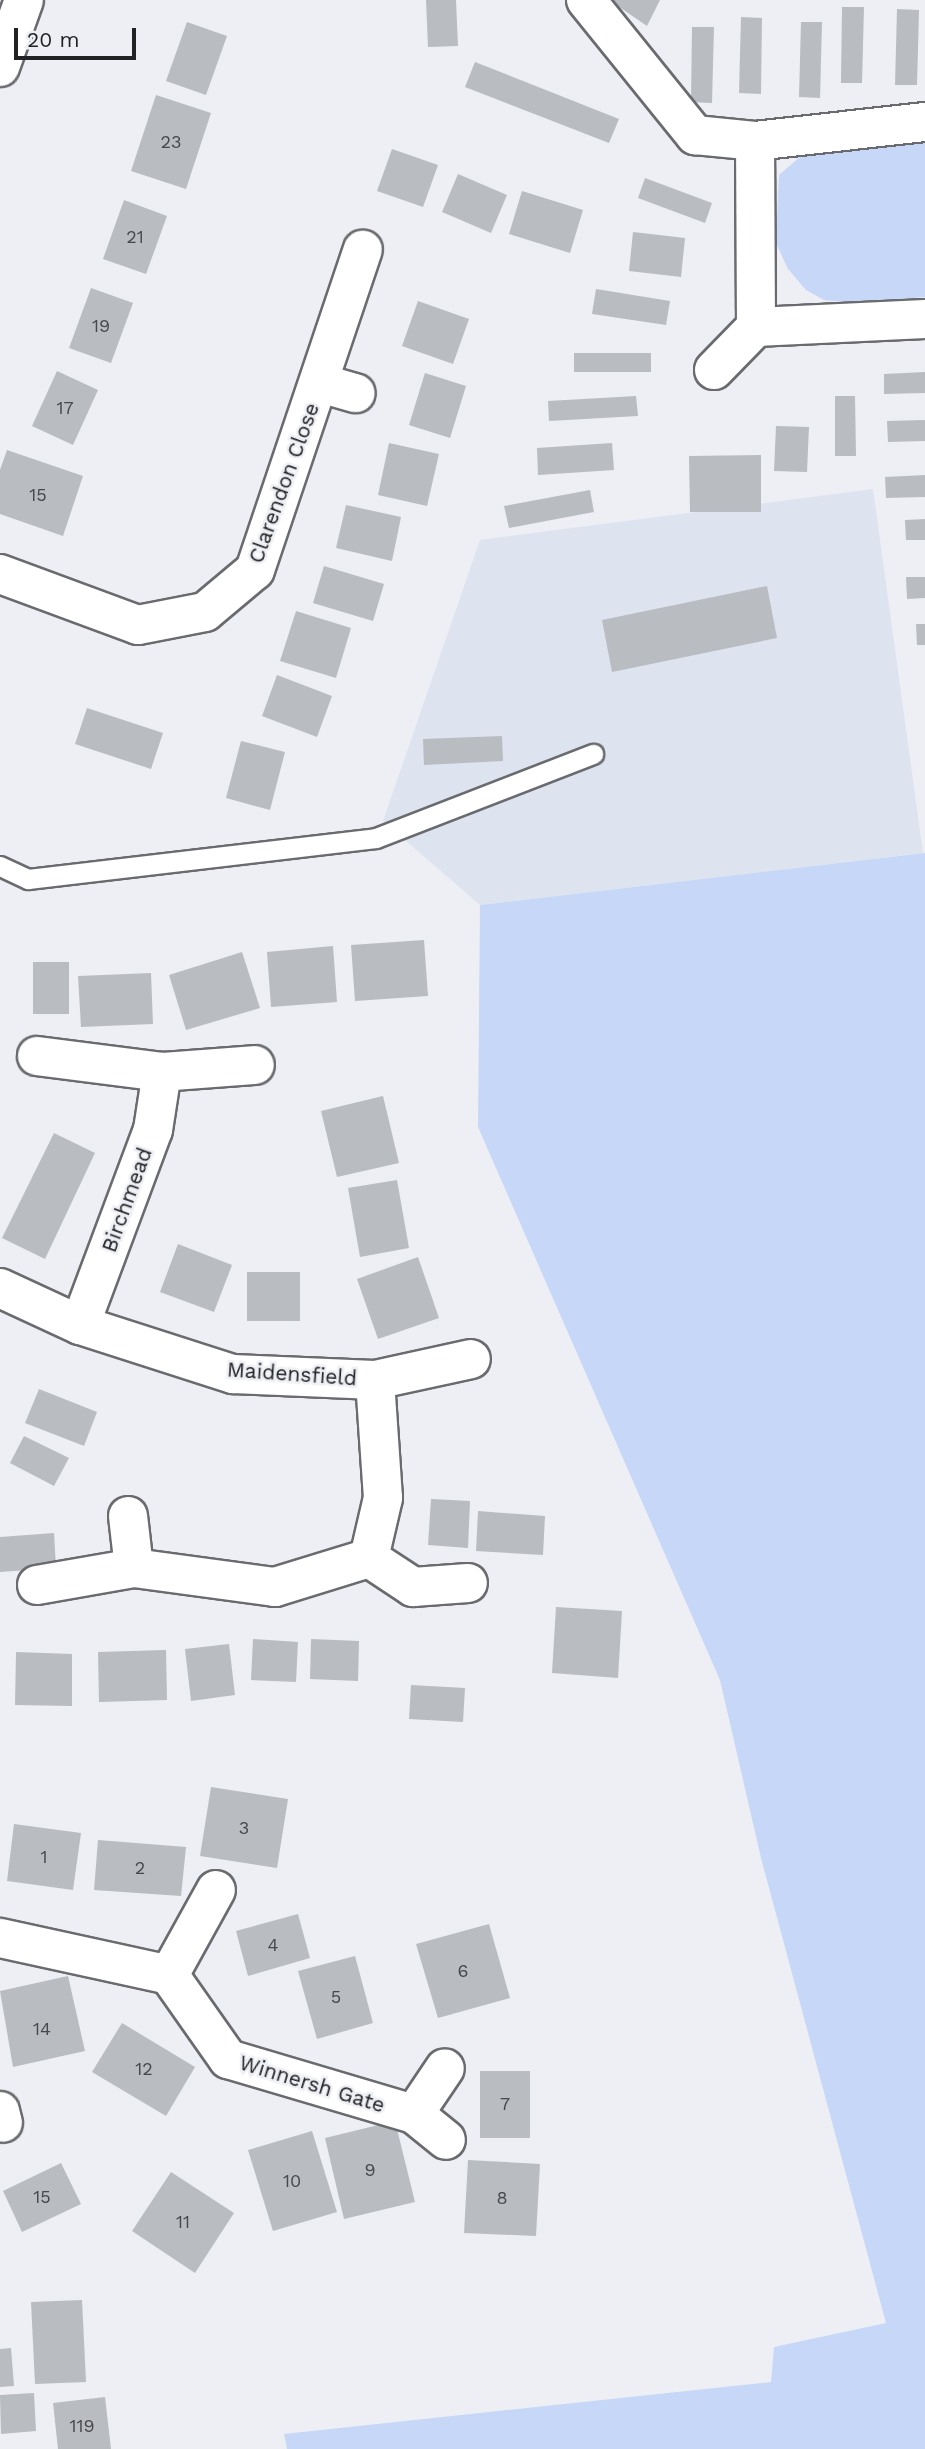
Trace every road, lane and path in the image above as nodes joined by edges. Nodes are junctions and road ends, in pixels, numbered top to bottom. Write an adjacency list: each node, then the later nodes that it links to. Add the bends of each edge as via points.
1 (24, 0): 3 (street)
2 (586, 0): 5 (street, via 695,135)
3 (0, 67)
4 (925, 122): 5 (street)
5 (755, 141): 8 (street)
6 (363, 250): 10 (street, Clarendon Close)
7 (925, 319): 8 (street)
8 (756, 327): 9 (street)
9 (715, 370)
10 (320, 383): 11 (street); 12 (street, Clarendon Close, via 255,570 205,612 138,625)
11 (356, 393)
12 (0, 574)
13 (593, 754): 14 (lane, via 376,838 27,879)
14 (0, 866)
15 (37, 1056): 17 (street)
16 (255, 1065): 17 (street)
17 (162, 1072): 19 (street, Birchmead, via 153,1130)
18 (0, 1287): 19 (street, Maidensfield)
19 (80, 1325): 21 (street, Maidensfield, via 233,1374)
20 (471, 1359): 21 (street, Maidensfield)
21 (375, 1380): 23 (street, via 383,1498)
22 (128, 1516): 24 (street)
23 (369, 1558): 24 (street, via 275,1587); 25 (street, via 413,1587)
24 (134, 1568): 26 (street)
25 (468, 1583)
26 (37, 1586)
27 (216, 1889): 29 (street)
28 (0, 1938): 29 (street)
29 (169, 1975): 31 (street, Winnersh Gate, via 228,2059)
30 (445, 2068): 31 (street, Winnersh Gate)
31 (414, 2114): 32 (street, Winnersh Gate)
32 (446, 2140)

